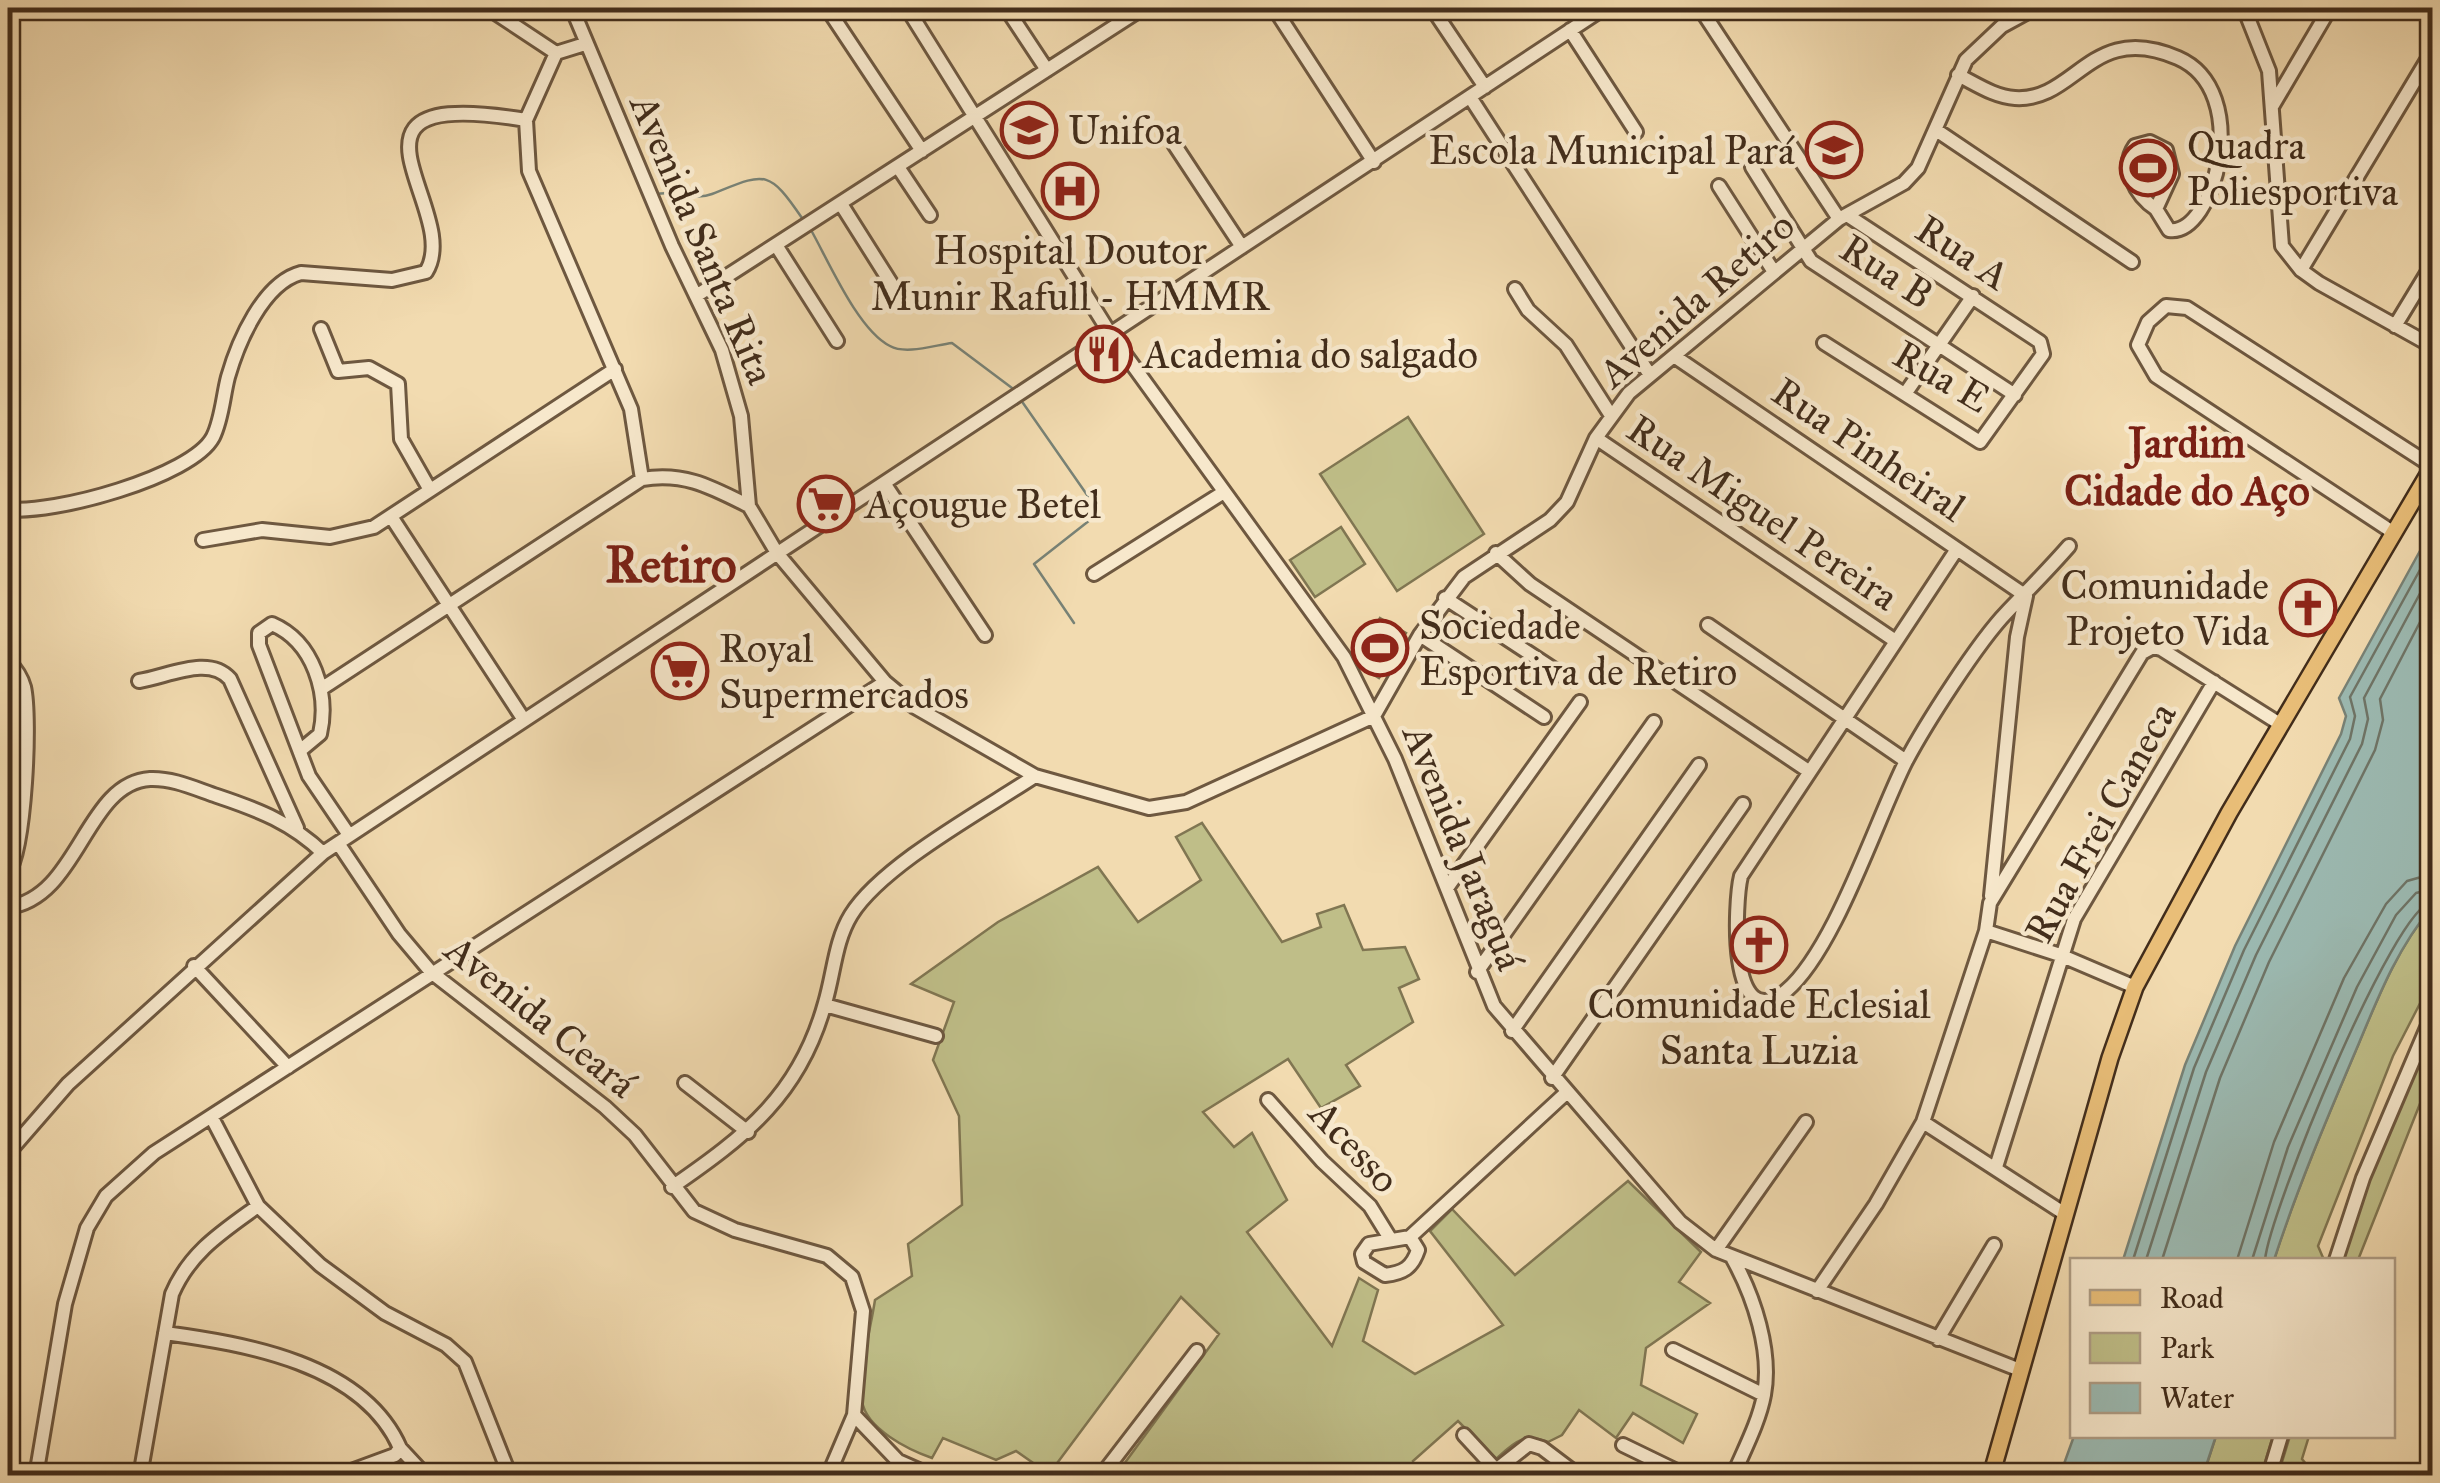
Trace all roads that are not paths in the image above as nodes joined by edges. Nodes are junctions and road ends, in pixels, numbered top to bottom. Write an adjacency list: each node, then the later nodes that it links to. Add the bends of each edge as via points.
1 (488, 8): 17 (street)
2 (572, 8): 15 (street, Avenida Santa Rita)
3 (827, 8): 28 (street)
4 (906, 8): 23 (street, Avenida Jaraguá)
5 (1006, 8): 18 (street)
6 (1274, 8): 29 (street)
7 (1432, 8): 20 (street)
8 (1700, 8): 36 (street)
9 (2035, 8): 19 (street, Avenida Retiro, via 1982,42)
10 (2244, 8): 22 (street, via 2269,71)
11 (2330, 8): 22 (street)
12 (1598, 9): 14 (street)
13 (1134, 10): 18 (street)
14 (1570, 30): 20 (street); 26 (street)
15 (585, 44): 17 (street); 45 (street, Avenida Santa Rita)
16 (2432, 52): 42 (street)
17 (556, 53): 24 (street)
18 (1047, 70): 23 (street)
19 (1958, 76): 25 (street, Avenida Retiro); 34 (street, via 2005,97 2026,98 2116,50 2159,52 2187,63 2217,97 2219,152 2200,215 2189,228 2169,230)
20 (1485, 87): 21 (street)
21 (1470, 97): 29 (street); 58 (street)
22 (2273, 105): 42 (street, via 2278,226 2282,246)
23 (972, 118): 28 (street); 50 (street, Avenida Jaraguá)
24 (526, 120): 57 (street, via 535,191); 69 (street, via 459,112 439,114 417,130 408,156 434,241 426,272 409,280 300,273 286,278 244,335 213,436 194,458 109,492 37,510)
25 (1936, 130): 36 (street, Avenida Retiro, via 1904,183); 40 (street)
26 (1636, 132)
27 (1174, 144): 38 (street)
28 (922, 151): 30 (street)
29 (1374, 162): 38 (street)
30 (898, 167): 33 (street); 35 (street)
31 (1752, 167): 39 (street)
32 (1719, 186): 43 (street)
33 (841, 204): 37 (street); 47 (street)
34 (2156, 209): 34 (street, via 2170,184 2171,161 2162,146 2143,142 2130,151 2130,173)
35 (930, 215)
36 (1843, 217): 39 (street, Avenida Retiro); 46 (street, Rua A)
37 (776, 245): 45 (street); 51 (street)
38 (1242, 248): 50 (street)
39 (1800, 250): 43 (street, Avenida Retiro); 53 (street, Rua B)
40 (2132, 262)
41 (2432, 264): 48 (street)
42 (2300, 270): 48 (street)
43 (1774, 272): 56 (street, Avenida Retiro)
44 (1515, 290): 61 (street, via 1566,345)
45 (696, 296): 68 (street, Avenida Santa Rita, via 722,350 741,416)
46 (1972, 296): 53 (street); 54 (street, Rua A)
47 (901, 299)
48 (2395, 326): 55 (street)
49 (322, 330): 66 (street, via 334,365 344,372 368,368 398,384 402,439)
50 (1110, 335): 65 (street); 67 (street, Avenida Jaraguá)
51 (837, 342)
52 (1824, 343): 59 (street, Rua E)
53 (1940, 344): 59 (street, Rua B); 60 (street, Rua B)
54 (2042, 346): 60 (street, Rua E)
55 (2432, 346)
56 (1674, 356): 58 (street, Avenida Retiro); 74 (street, Rua Pinheiral)
57 (615, 369): 64 (street, via 631,410); 66 (street)
58 (1650, 375): 61 (street, Avenida Retiro)
59 (1906, 394): 60 (street, Rua E, via 1980,442)
60 (2016, 395)
61 (1610, 414): 62 (street, Avenida Retiro)
62 (1596, 438): 76 (street, Avenida Retiro, via 1559,512); 84 (street, Rua Miguel Pereira)
63 (2432, 467): 71 (main road); 71 (street, via 2187,308 2166,306 2153,315 2138,345 2156,376)
64 (642, 479): 68 (street, via 694,478); 80 (street)
65 (884, 483): 75 (street); 82 (street)
66 (430, 490): 70 (street)
67 (1224, 492): 77 (street); 92 (street, Avenida Jaraguá, via 1344,658)
68 (749, 506): 75 (street, Avenida Santa Rita)
69 (8, 509)
70 (392, 518): 72 (street, via 330,537 262,530); 80 (street)
71 (2394, 533): 97 (main road)
72 (203, 540)
73 (2070, 546): 78 (street)
74 (1958, 548): 78 (street, Rua Pinheiral); 84 (street)
75 (777, 553): 88 (street); 95 (street)
76 (1496, 553): 79 (street, Avenida Retiro); 101 (street, via 1530,584)
77 (1094, 574)
78 (2026, 596): 99 (street, via 1992,631); 109 (street)
79 (1445, 598): 83 (street, Avenida Retiro); 86 (street)
80 (451, 602): 90 (street); 95 (street)
81 (1708, 624): 93 (street)
82 (985, 635)
83 (1420, 636): 92 (street, Avenida Retiro); 94 (street)
84 (1894, 640): 93 (street)
85 (8, 661): 107 (street, via 25,691 22,830)
86 (1570, 680)
87 (139, 682): 104 (street, via 206,666 221,669)
88 (885, 682): 102 (street, via 976,746); 114 (street)
89 (2214, 682): 97 (street); 109 (street, via 2161,649 2142,653); 112 (street, Rua Frei Caneca, via 2074,919)
90 (324, 687): 98 (street, via 320,734); 98 (street, Avenida Ceará, via 279,627 258,633)
91 (1580, 702): 108 (street)
92 (1374, 716): 102 (street, via 1248,776 1165,806 1132,806); 108 (street, Avenida Jaraguá)
93 (1845, 716): 99 (street); 101 (street)
94 (1544, 717)
95 (524, 720): 105 (street)
96 (1654, 722): 115 (street)
97 (2280, 724): 116 (main road)
98 (302, 749): 105 (street, Avenida Ceará, via 309,776)
99 (1906, 761): 101 (street, via 1812,955 1783,994 1762,998 1744,983 1735,900 1751,856)
100 (1699, 764): 119 (street)
101 (1808, 770)
102 (1034, 776): 117 (street, via 909,861 860,903 839,941)
103 (1743, 804): 122 (street)
104 (297, 828): 106 (street); 110 (street, via 171,781 139,781 108,804 50,886)
105 (344, 839): 106 (street); 114 (street, Avenida Ceará, via 399,934)
106 (323, 853): 113 (street)
107 (8, 873)
108 (1447, 888): 115 (street, Avenida Jaraguá)
109 (1990, 903): 111 (street)
110 (8, 907)
111 (1986, 931): 112 (street); 128 (street)
112 (2060, 955): 116 (street); 131 (street, Rua Frei Caneca)
113 (194, 966): 121 (street); 130 (street, via 68,1084)
114 (431, 972): 121 (street); 132 (street, Avenida Ceará, via 605,1107)
115 (1478, 972): 119 (street, Avenida Jaraguá)
116 (2135, 987): 134 (main road)
117 (825, 1006): 120 (street); 129 (street, via 789,1084)
118 (2432, 1016): 139 (street)
119 (1512, 1031): 122 (street, Avenida Jaraguá)
120 (936, 1036)
121 (288, 1067): 126 (street)
122 (1552, 1078): 124 (street, Avenida Jaraguá)
123 (685, 1083): 129 (street)
124 (1566, 1094): 135 (street); 138 (street, Avenida Jaraguá, via 1680,1222)
125 (1268, 1100): 136 (street, Acesso, via 1370,1206)
126 (212, 1118): 133 (street); 154 (street, via 154,1153 106,1196 87,1228 65,1304)
127 (1806, 1122): 138 (street)
128 (1924, 1122): 131 (street); 141 (street)
129 (748, 1132): 132 (street)
130 (8, 1153)
131 (1996, 1167): 134 (street)
132 (672, 1187): 148 (street, Avenida Ceará, via 712,1222 827,1256 852,1277 864,1311)
133 (258, 1206): 142 (street, via 190,1259 172,1294); 158 (street, via 320,1265 464,1362)
134 (2065, 1214): 146 (main road)
135 (1410, 1237): 136 (street); 136 (street, via 1418,1250 1409,1267 1385,1276 1368,1268 1362,1254 1369,1244)
136 (1392, 1240)
137 (1994, 1245): 143 (street)
138 (1716, 1250): 140 (street, Avenida Jaraguá)
139 (2337, 1258)
140 (1733, 1259): 141 (street, Avenida Jaraguá); 147 (street, via 1755,1307)
141 (1817, 1291): 143 (street, Avenida Jaraguá)
142 (165, 1333): 152 (street, via 249,1345 320,1371 375,1414); 155 (street)
143 (1938, 1340): 146 (street, Avenida Jaraguá)
144 (1673, 1350): 147 (street)
145 (1197, 1351): 161 (street)
146 (2020, 1370): 165 (main road)
147 (1764, 1395): 164 (street)
148 (854, 1415): 159 (street, Avenida Ceará); 160 (street, via 898,1460)
149 (1464, 1435): 153 (street)
150 (2280, 1438): 166 (street)
151 (1623, 1445): 163 (street)
152 (397, 1451): 156 (street); 157 (street)
153 (1499, 1473): 162 (street, via 1529,1444)
154 (36, 1476)
155 (140, 1476)
156 (338, 1476)
157 (426, 1476)
158 (510, 1476)
159 (828, 1476)
160 (932, 1476)
161 (1101, 1476)
162 (1579, 1476)
163 (1687, 1476)
164 (1734, 1476)
165 (1990, 1476)
166 (2269, 1476)

